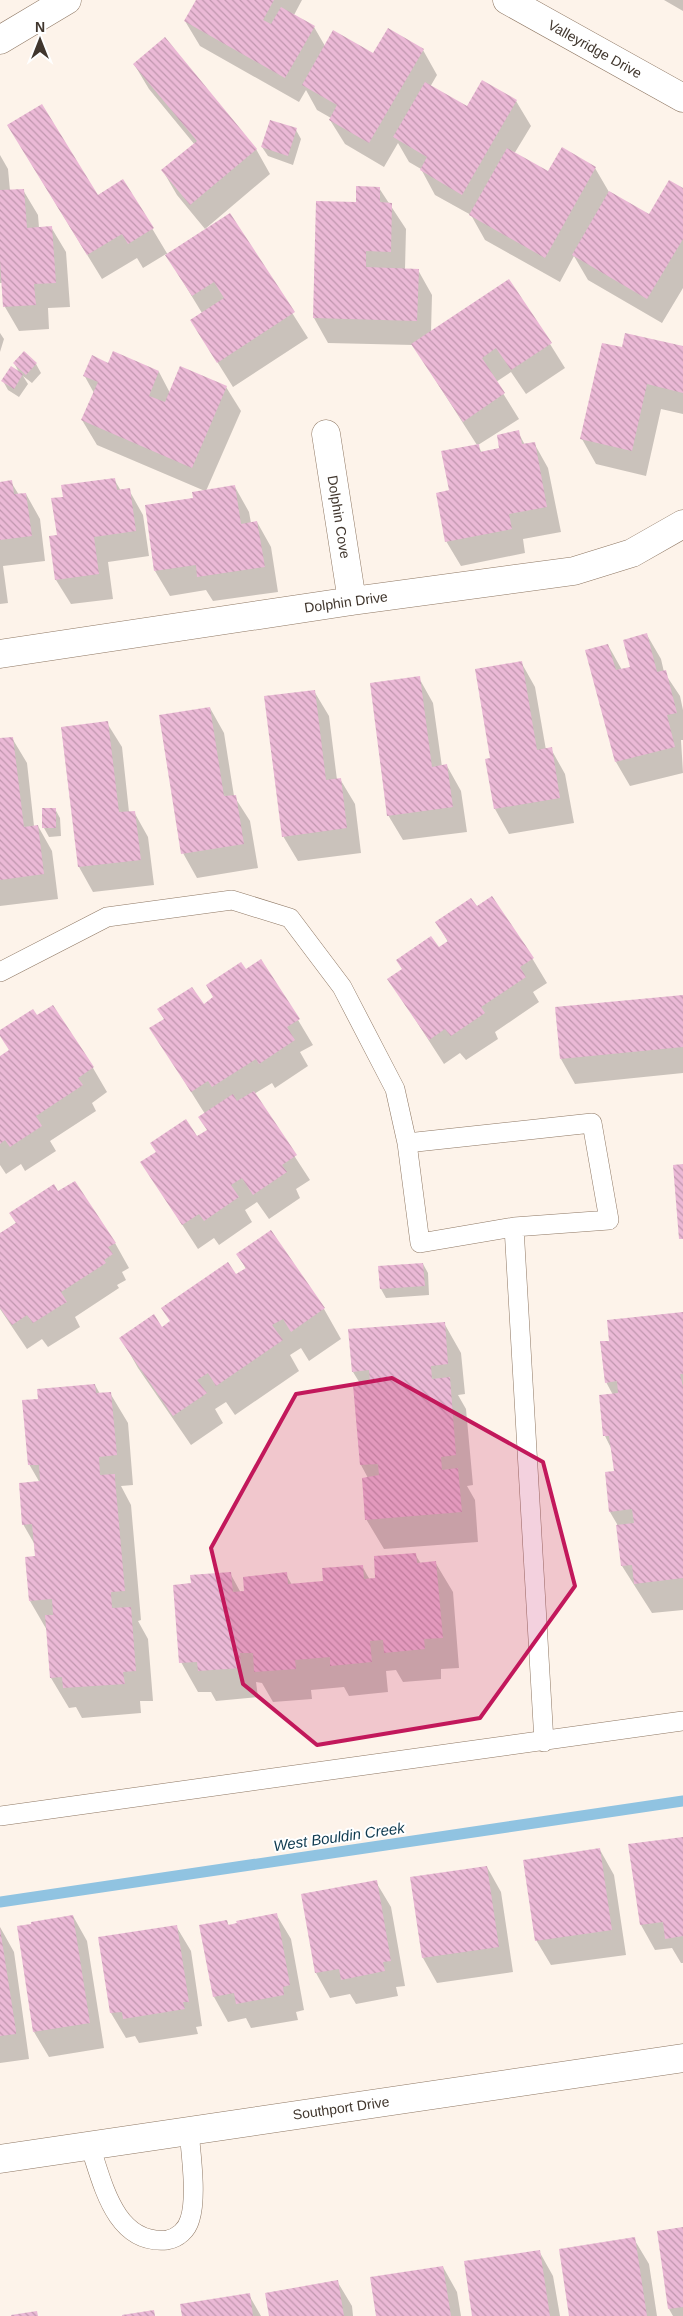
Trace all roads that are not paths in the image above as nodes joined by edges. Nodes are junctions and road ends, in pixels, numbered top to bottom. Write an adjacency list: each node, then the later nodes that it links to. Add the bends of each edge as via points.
1 (67, 0): 3 (street)
2 (507, 0): 4 (street, Valleyridge Drive)
3 (0, 40)
4 (683, 98)
5 (326, 434): 7 (street, Dolphin Cove)
6 (683, 524): 7 (street, Dolphin Drive, via 632,553 574,571)
7 (352, 601): 8 (street, Dolphin Drive)
8 (0, 654)
9 (0, 972): 10 (lane, via 107,917 232,900 290,918 342,987 395,1089)
10 (407, 1143): 11 (lane, via 420,1243); 11 (lane, via 592,1123 609,1220)
11 (514, 1227): 13 (lane)
12 (683, 1721): 13 (lane)
13 (544, 1742): 14 (lane)
14 (0, 1816)
15 (683, 2058): 16 (street, Southport Drive)
16 (189, 2131): 17 (street, Southport Drive); 17 (lane, via 191,2217 186,2230 172,2239 155,2241 140,2237 126,2227 109,2202)
17 (90, 2146): 18 (street, Southport Drive)
18 (0, 2159)

